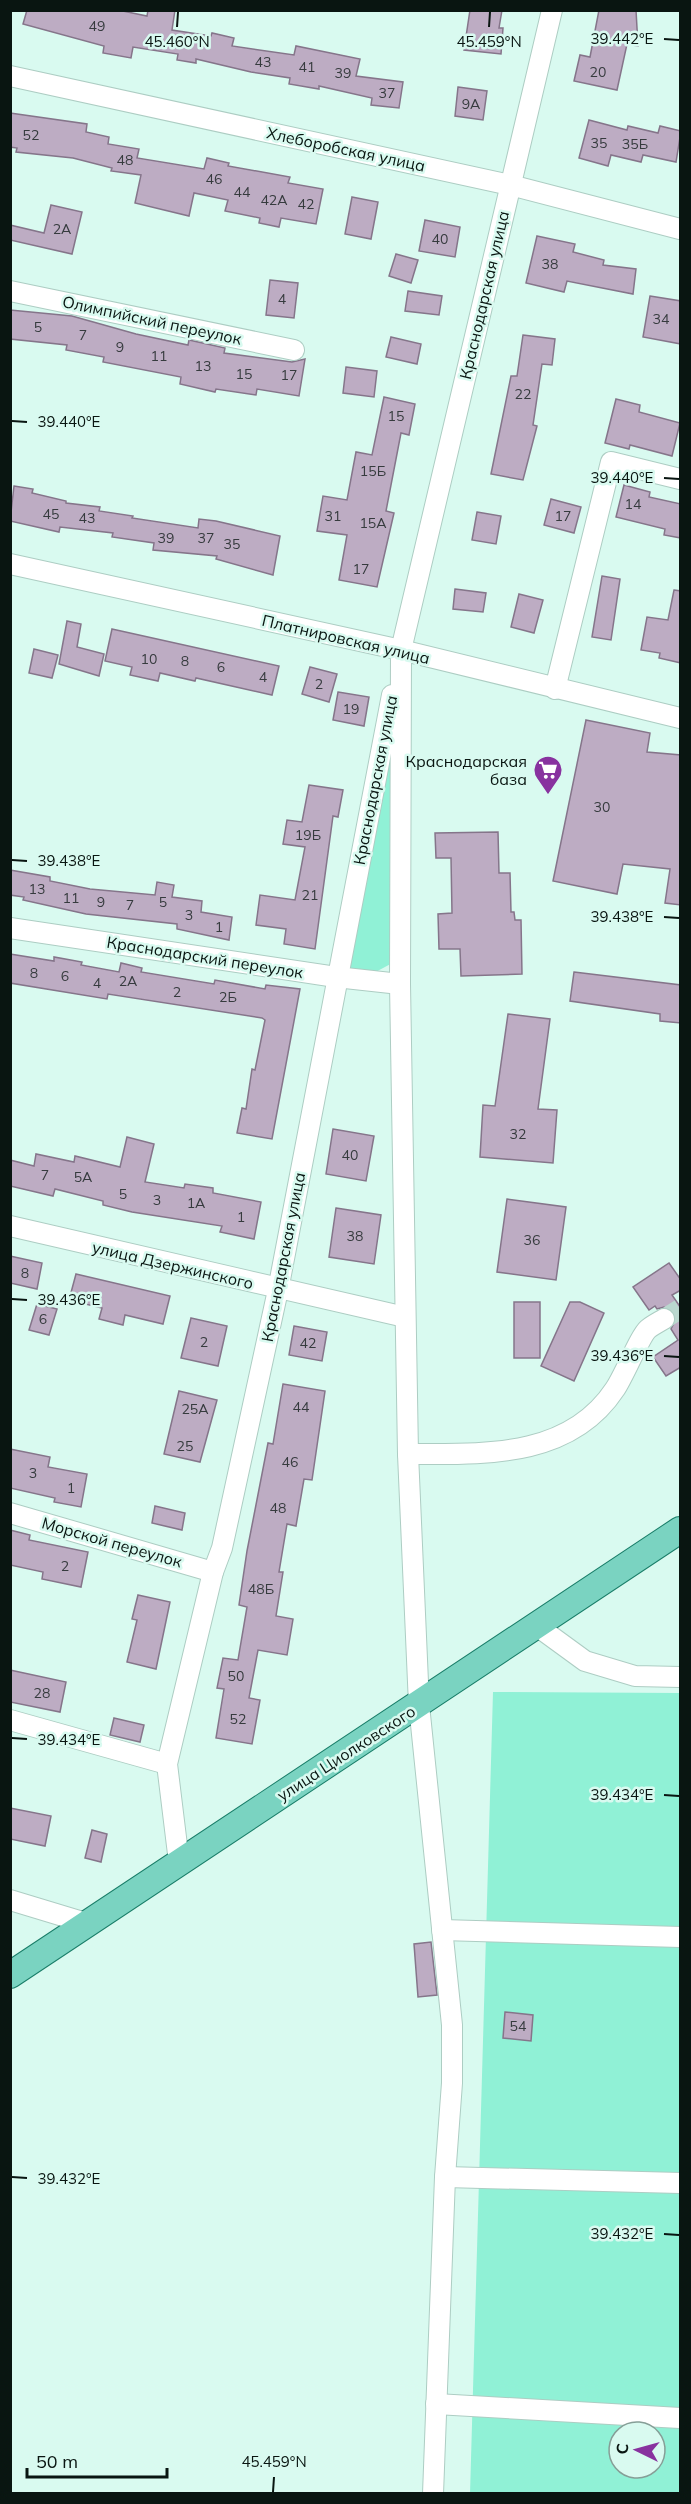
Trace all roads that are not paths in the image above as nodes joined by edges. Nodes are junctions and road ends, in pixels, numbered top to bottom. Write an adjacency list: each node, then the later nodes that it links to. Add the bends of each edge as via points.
1 (552, 10): 3 (street, Краснодарская улица)
2 (10, 76): 3 (street, Хлеборобская улица)
3 (510, 185): 4 (street, Хлеборобская улица); 9 (street, Краснодарская улица)
4 (681, 229)
5 (10, 291): 6 (street, Олимпийский переулок)
6 (294, 350)
7 (681, 479): 10 (street, via 610,462)
8 (10, 564): 9 (street, Платнировская улица)
9 (401, 650): 10 (street, Платнировская улица); 13 (street, Краснодарская улица); 14 (street, Краснодарская улица)
10 (555, 688): 11 (street, Платнировская улица)
11 (681, 718)
12 (10, 928): 13 (street, Краснодарский переулок)
13 (336, 977): 14 (street, Краснодарский переулок); 16 (street, Краснодарская улица)
14 (400, 984): 17 (street, Краснодарская улица)
15 (10, 1226): 16 (street, улица Дзержинского)
16 (278, 1290): 17 (street, улица Дзержинского); 22 (street, Краснодарская улица, via 222,1548)
17 (405, 1317): 19 (street, Краснодарская улица)
18 (664, 1319): 19 (street, via 647,1330 628,1370 602,1410 565,1434 529,1448 484,1454)
19 (408, 1454): 25 (street, Краснодарская улица)
20 (10, 1513): 22 (street, Морской переулок)
21 (681, 1530): 23 (main road, улица Циолковского)
22 (213, 1572): 27 (street, Краснодарская улица)
23 (537, 1626): 24 (street, via 585,1661 635,1676); 25 (main road, улица Циолковского)
24 (681, 1677)
25 (419, 1705): 28 (main road, улица Циолковского); 31 (street, Краснодарская улица)
26 (10, 1720): 27 (street)
27 (167, 1764): 28 (street, Краснодарская улица)
28 (178, 1862): 30 (main road, улица Циолковского)
29 (10, 1900): 30 (street)
30 (86, 1923): 33 (main road, улица Циолковского)
31 (441, 1930): 32 (street); 34 (street, Краснодарская улица, via 452,2025)
32 (681, 1937)
33 (10, 1975)
34 (445, 2177): 35 (street); 36 (street, Краснодарская улица)
35 (681, 2183)
36 (436, 2404): 37 (street); 38 (street, Краснодарская улица)
37 (681, 2418)
38 (433, 2493)

